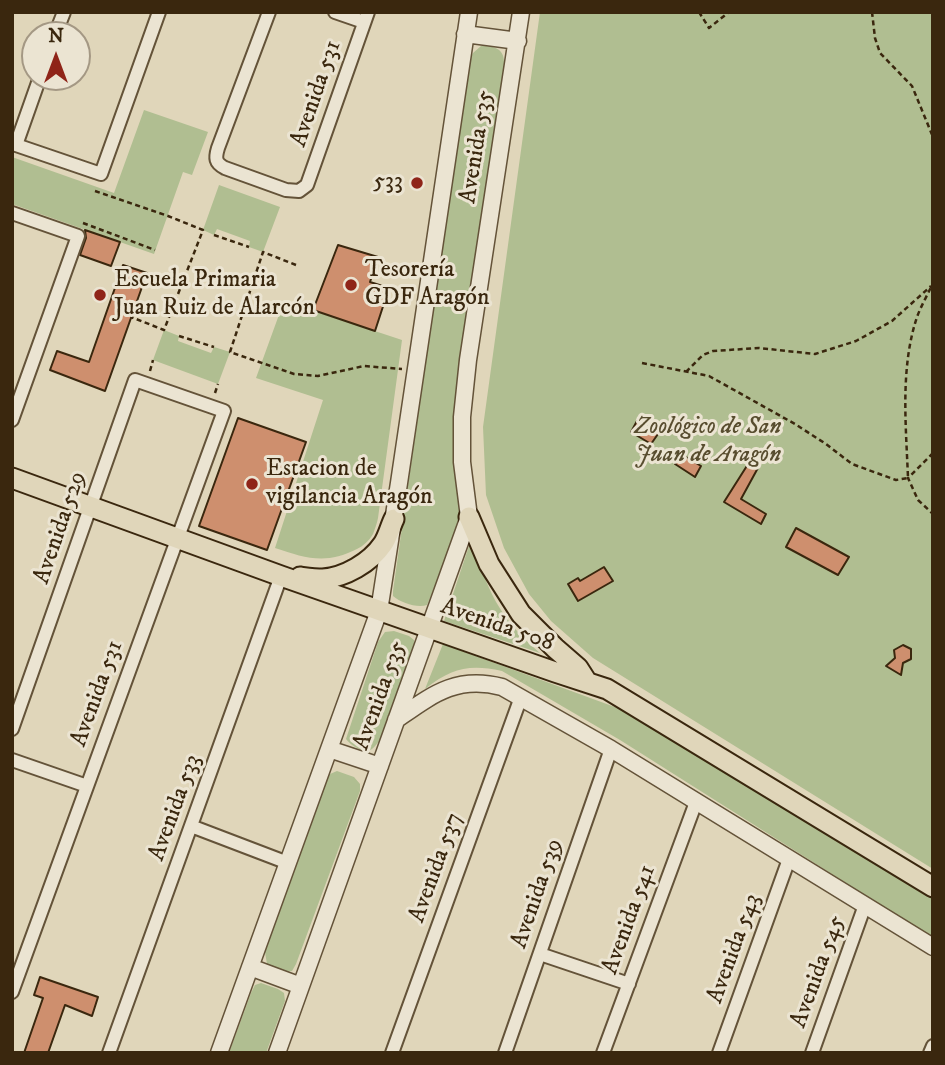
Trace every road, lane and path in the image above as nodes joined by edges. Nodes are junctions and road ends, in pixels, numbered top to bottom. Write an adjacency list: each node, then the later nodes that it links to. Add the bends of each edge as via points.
1 (159, 12): 12 (street, via 101,174 16,145)
2 (269, 12): 9 (street, Avenida 531, via 216,160 225,168 299,191 307,185)
3 (335, 12): 9 (street)
4 (469, 12): 10 (street, Avenida 535)
5 (522, 12): 11 (street, Avenida 535)
6 (699, 12): 7 (path, via 709,28)
7 (729, 12)
8 (872, 12): 13 (path, via 880,52 912,86)
9 (366, 17)
10 (465, 34): 11 (street); 26 (street, Avenida 535)
11 (518, 41): 35 (street, Avenida 535, via 461,417)
12 (35, 91)
13 (933, 137)
14 (95, 191): 22 (path, via 203,230 164,330)
15 (12, 213): 29 (street, via 78,236)
16 (83, 223): 19 (path)
17 (214, 235): 18 (path)
18 (248, 247)
19 (155, 250)
20 (296, 265): 26 (path, via 263,252 230,352 294,374 318,376 363,366)
21 (932, 284): 27 (path, via 892,321 856,341 815,354 759,348 713,351); 32 (path, via 917,318 910,352 905,396)
22 (131, 317)
23 (179, 336): 24 (path)
24 (214, 347)
25 (642, 363): 27 (path)
26 (416, 371): 36 (street, Avenida 535)
27 (686, 372): 32 (path, via 720,382 852,464 896,480)
28 (224, 411): 33 (street, Avenida 529, via 135,380); 37 (street, Avenida 531)
29 (12, 420)
30 (933, 453): 32 (path)
31 (12, 478): 33 (main road, Avenida 508)
32 (908, 478): 34 (path, via 918,500)
33 (90, 507): 37 (main road, Avenida 508); 44 (street, Avenida 529)
34 (933, 513)
35 (469, 517): 40 (street, Avenida 535); 41 (main road, via 489,564 521,614 578,667)
36 (394, 519): 38 (main road, via 385,542 358,567 323,579); 39 (street, Avenida 535)
37 (177, 538): 38 (main road, Avenida 508); 49 (street, Avenida 531)
38 (281, 576): 39 (main road, Avenida 508); 51 (street, Avenida 533)
39 (379, 611): 40 (main road, Avenida 508); 45 (street, Avenida 535)
40 (429, 629): 41 (main road, Avenida 508); 43 (street, Avenida 535)
41 (587, 682): 54 (main road, Avenida 508, via 646,711)
42 (521, 697): 43 (street, via 485,682 467,683 443,690); 46 (street); 66 (street, Avenida 537)
43 (396, 720): 48 (street, Avenida 535)
44 (12, 729)
45 (329, 749): 48 (street); 53 (street, Avenida 535)
46 (611, 749): 50 (street); 57 (street, Avenida 539)
47 (12, 760): 49 (street)
48 (380, 766): 60 (street, Avenida 535)
49 (87, 786): 61 (street, Avenida 531)
50 (696, 802): 52 (street); 59 (street, Avenida 541)
51 (191, 826): 53 (street); 63 (street, Avenida 533)
52 (789, 859): 55 (street); 69 (street, Avenida 543)
53 (288, 863): 58 (street, Avenida 535)
54 (933, 887)
55 (865, 905): 56 (street); 70 (street, Avenida 545)
56 (933, 947)
57 (540, 954): 59 (street); 67 (street, Avenida 539)
58 (250, 967): 60 (street); 64 (street, Avenida 535)
59 (629, 985): 68 (street, Avenida 541)
60 (301, 986): 65 (street, Avenida 535)
61 (12, 992)
62 (933, 1046): 71 (street)
63 (109, 1053)
64 (219, 1053)
65 (277, 1053)
66 (392, 1053)
67 (505, 1053)
68 (603, 1053)
69 (719, 1053)
70 (812, 1053)
71 (930, 1053)

